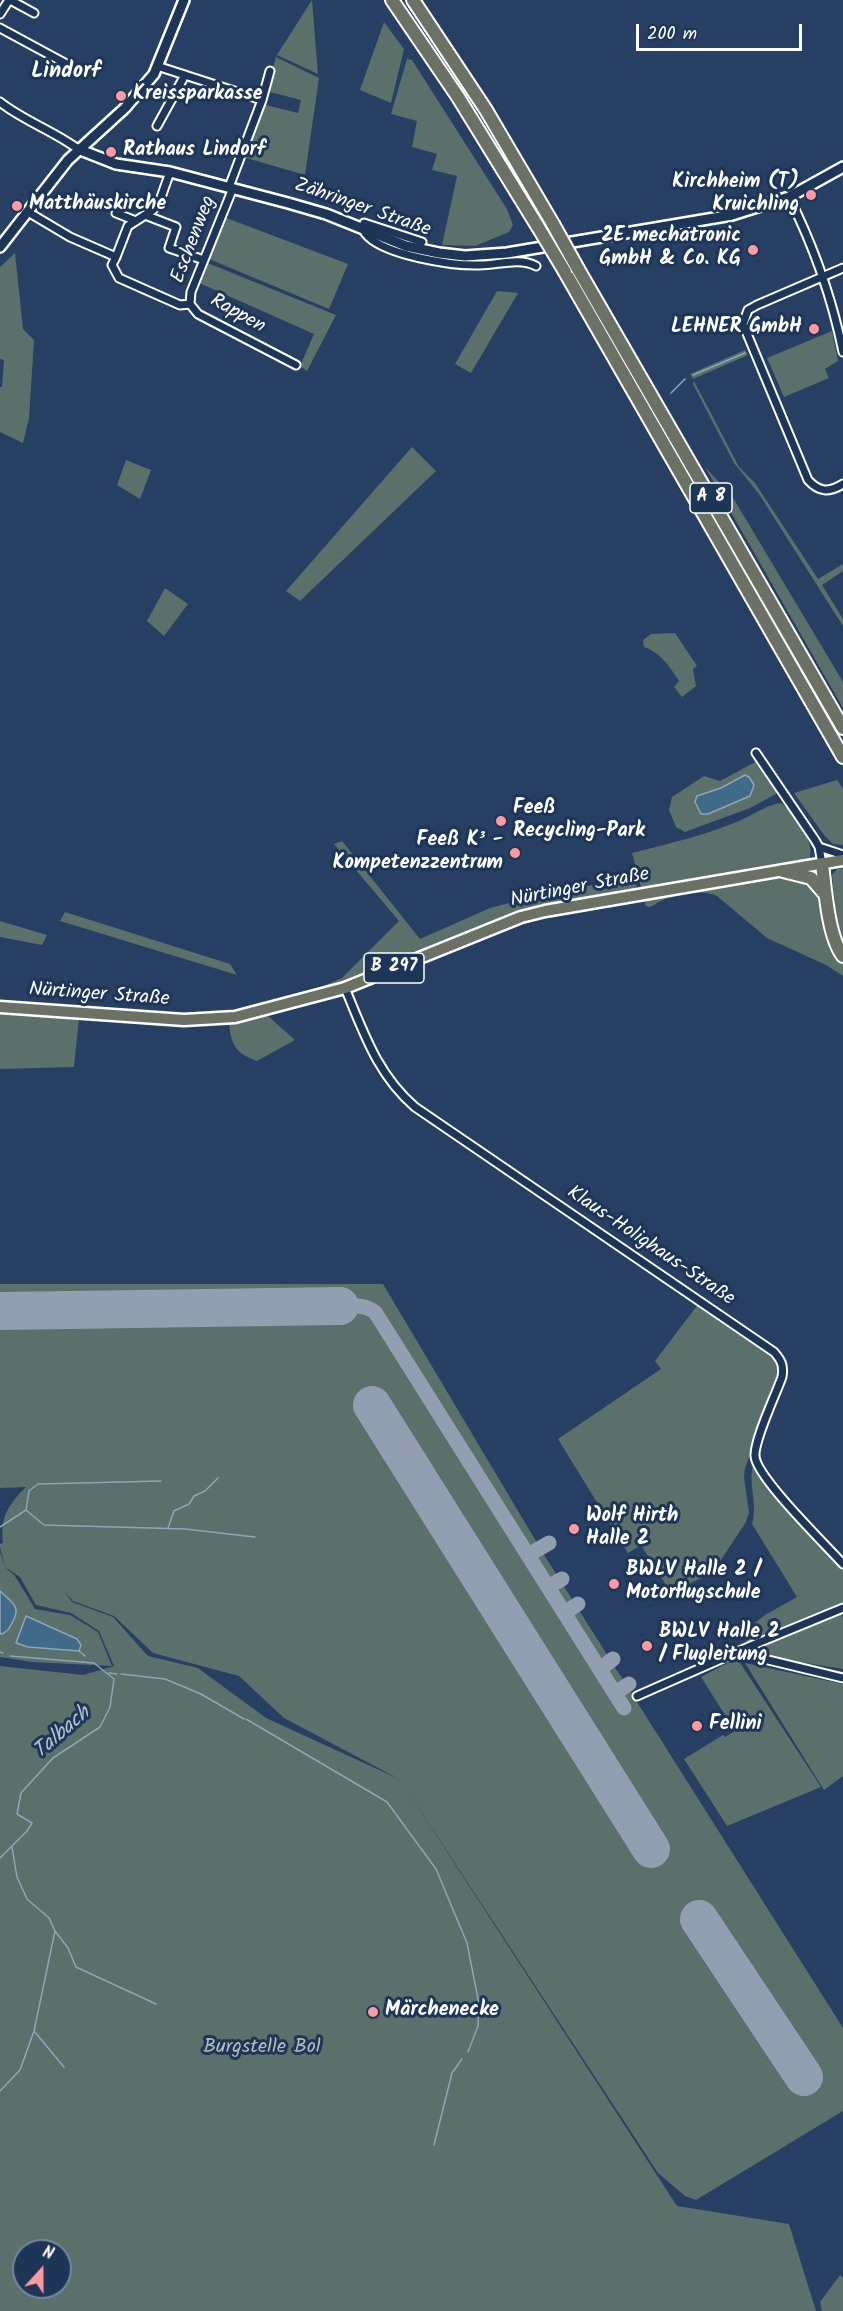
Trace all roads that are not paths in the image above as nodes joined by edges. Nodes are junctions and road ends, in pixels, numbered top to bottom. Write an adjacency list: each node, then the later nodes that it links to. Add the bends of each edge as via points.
1 (9, 0): 5 (street); 6 (street)
2 (184, 0): 8 (street)
3 (393, 0): 38 (highway, A 8, bridge, via 464,106 565,272)
4 (413, 0): 36 (highway, A 8, bridge, via 486,110)
5 (1, 9)
6 (34, 13)
7 (0, 28): 9 (street)
8 (158, 66): 11 (street); 15 (street, via 125,108)
9 (74, 68)
10 (270, 71): 12 (street, Eschenweg)
11 (184, 75): 12 (street); 14 (street)
12 (262, 100): 18 (street, Eschenweg)
13 (0, 102): 15 (street)
14 (157, 126)
15 (78, 149): 17 (street, Zähringer Straße, via 116,164); 20 (street)
16 (843, 167): 19 (street, Zähringer Straße)
17 (170, 172): 18 (street, Zähringer Straße); 22 (street, via 159,203)
18 (231, 187): 24 (street, Zähringer Straße); 28 (street, Eschenweg)
19 (789, 197): 24 (street, Zähringer Straße, via 732,215 489,255 424,250); 31 (street)
20 (28, 212): 26 (street); 27 (street, via 70,237)
21 (116, 213): 23 (street)
22 (145, 215): 23 (street); 28 (street, via 176,227 169,248)
23 (136, 221): 27 (street, via 128,226)
24 (363, 228): 25 (street, via 364,223); 29 (street, via 373,241 422,258 472,266 524,262)
25 (422, 242)
26 (0, 247)
27 (116, 257): 32 (street, Rappen, via 112,265 119,278 180,305)
28 (204, 260): 32 (street, Eschenweg)
29 (536, 266)
30 (843, 268): 31 (street)
31 (824, 277): 33 (street); 35 (street, via 756,305 748,310 743,324 808,480 822,491)
32 (190, 304): 34 (street, Rappen, via 198,314)
33 (843, 352)
34 (296, 365)
35 (843, 484)
36 (843, 728)
37 (756, 753): 39 (street)
38 (843, 757)
39 (819, 847): 40 (street); 42 (street)
40 (843, 855)
41 (843, 860): 42 (main road, Nürtinger Straße / B 297)
42 (822, 864): 43 (main road, Nürtinger Straße / B 297); 44 (highway)
43 (783, 871): 44 (highway, via 811,878); 48 (main road, Nürtinger Straße / B 297, via 521,917)
44 (825, 894): 45 (highway)
45 (833, 935): 46 (highway); 47 (highway)
46 (843, 948)
47 (843, 956)
48 (345, 988): 49 (main road, Nürtinger Straße / B 297, via 267,1010 204,1020); 50 (street, Klaus-Holighaus-Straße, via 384,1074 415,1107 774,1352 784,1367 757,1445 756,1460 770,1484)
49 (0, 1007)
50 (843, 1564)
51 (843, 1608): 52 (street)
52 (735, 1653): 53 (street); 54 (street)
53 (843, 1678)
54 (637, 1696)

